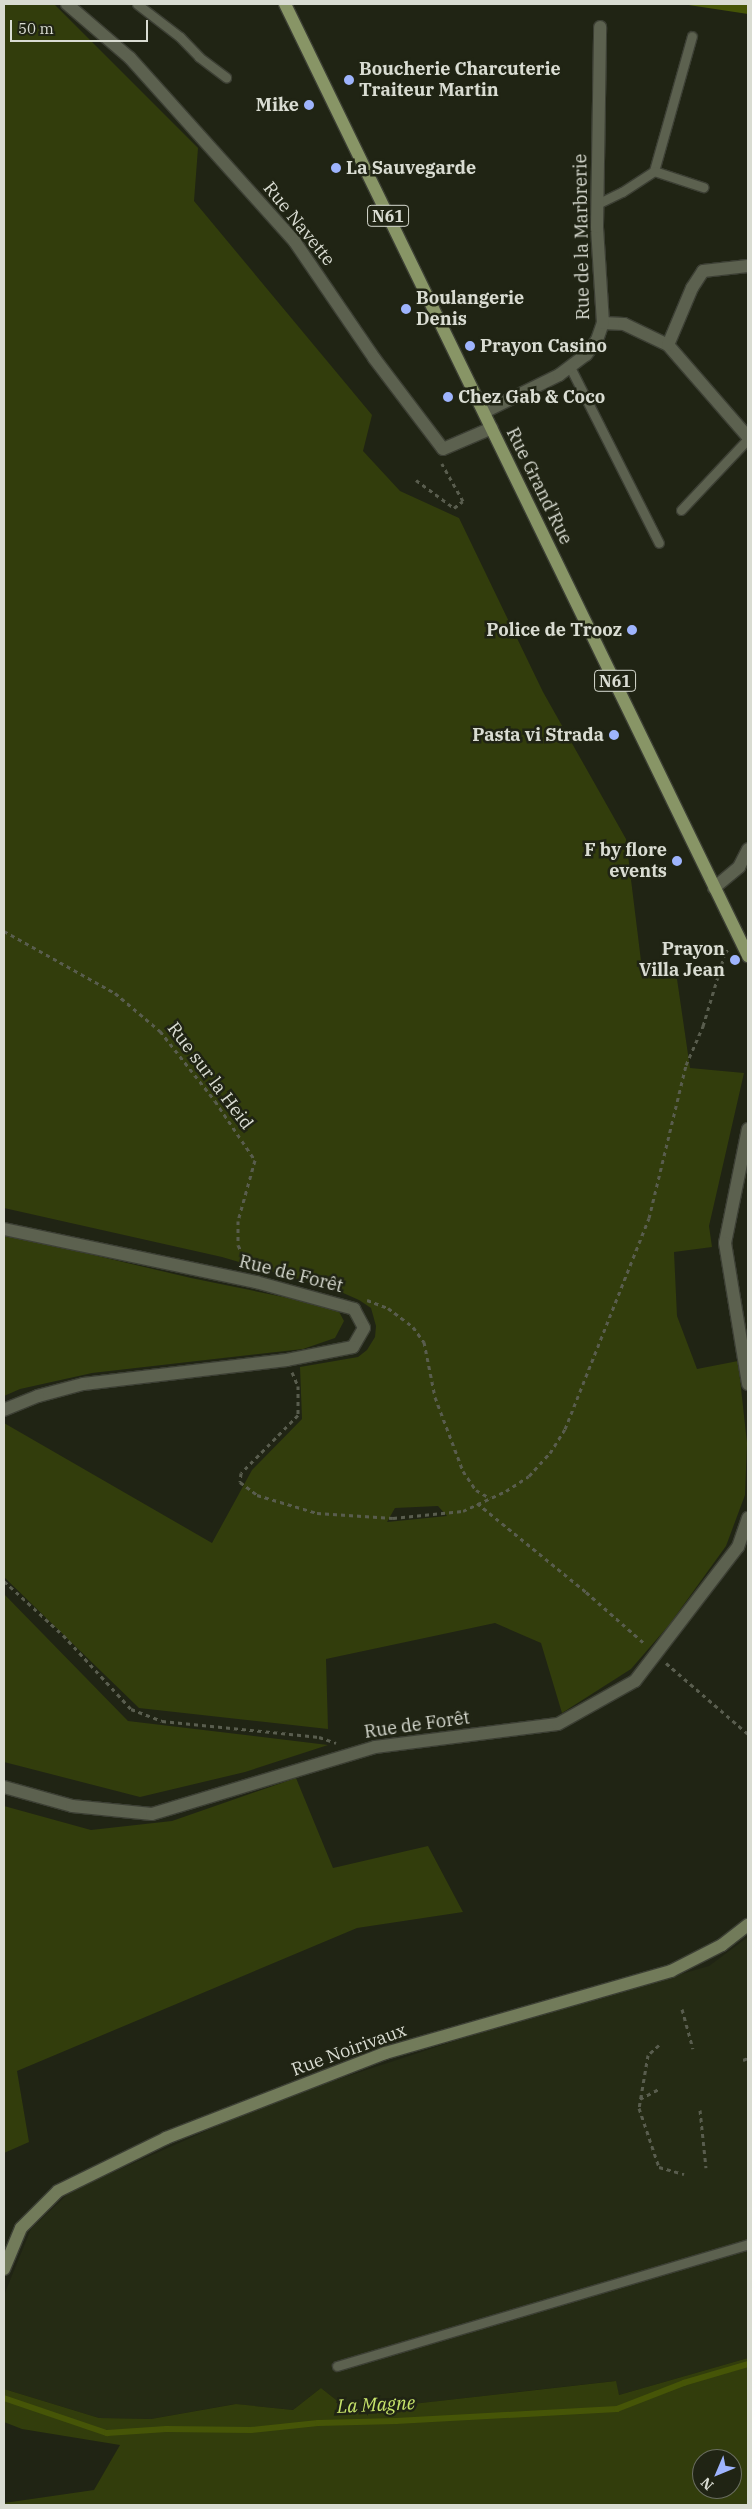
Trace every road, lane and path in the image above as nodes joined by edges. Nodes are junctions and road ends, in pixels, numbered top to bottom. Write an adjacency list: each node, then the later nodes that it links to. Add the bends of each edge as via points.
1 (68, 4): 17 (street, Rue Navette, via 130,58 295,242 374,358)
2 (137, 4): 6 (lane)
3 (285, 4): 14 (main road, Rue Grand'Rue / N61)
4 (600, 27): 9 (street, Rue de la Marbrerie)
5 (692, 36): 7 (lane)
6 (226, 77)
7 (654, 171): 8 (lane); 9 (lane)
8 (703, 187)
9 (597, 204): 11 (street, Rue de la Marbrerie)
10 (748, 266): 12 (street, via 703,271 692,288)
11 (603, 323): 12 (street, via 624,324); 13 (street, Rue de la Marbrerie, via 597,340 586,355)
12 (668, 346): 16 (street)
13 (570, 367): 14 (street, Rue de la Marbrerie); 20 (lane)
14 (484, 412): 15 (main road, Rue Grand'Rue / N61)
15 (492, 428): 17 (street); 22 (main road, Rue Grand'Rue / N61)
16 (748, 438): 19 (lane)
17 (443, 449): 18 (path, via 438,456 463,501 454,508)
18 (416, 480)
19 (681, 510)
20 (658, 542)
21 (748, 849): 22 (street, via 739,867)
22 (714, 888): 24 (main road, Rue Grand'Rue / N61)
23 (4, 931): 28 (path, Rue sur la Heid, via 115,993 160,1031 215,1102 255,1160 238,1222 238,1245)
24 (738, 935): 25 (main road, Rue Grand'Rue / N61); 33 (path, via 725,953 703,1026 686,1065 649,1218 566,1429 529,1476)
25 (748, 956)
26 (748, 1129): 31 (street, via 725,1243)
27 (4, 1229): 28 (street, Rue de Forêt)
28 (256, 1282): 30 (street, Rue de Forêt, via 354,1309 364,1328 353,1347)
29 (363, 1298): 33 (path, via 388,1308 413,1327 424,1342 435,1397 463,1471 476,1490)
30 (287, 1360): 32 (street, Rue de Forêt, via 84,1384 38,1396); 34 (path, via 298,1386 298,1415 241,1473 240,1482 257,1495 317,1513 393,1518 463,1511)
31 (748, 1384)
32 (4, 1410)
33 (490, 1498): 34 (path)
34 (477, 1503): 37 (path)
35 (748, 1518): 37 (street, Rue de Forêt, via 738,1546)
36 (4, 1581): 39 (path, via 64,1635 131,1709 162,1722 319,1737)
37 (656, 1654): 38 (path); 39 (street, Rue de Forêt, via 636,1681 558,1724)
38 (748, 1734)
39 (360, 1751): 40 (street, Rue de Forêt, via 152,1814 72,1806)
40 (4, 1787)
41 (748, 1925): 53 (main road, Rue Noirivaux, via 722,1945 670,1971 385,2053 166,2138 58,2191 21,2228)
42 (682, 2009): 44 (path)
43 (659, 2045): 48 (path, via 648,2055)
44 (693, 2049)
45 (748, 2058): 46 (path)
46 (743, 2060)
47 (660, 2088): 48 (path)
48 (640, 2099): 51 (path, via 639,2108 659,2167)
49 (700, 2110): 50 (path)
50 (706, 2168)
51 (684, 2174)
52 (748, 2244): 54 (lane)
53 (4, 2270)
54 (337, 2366)

